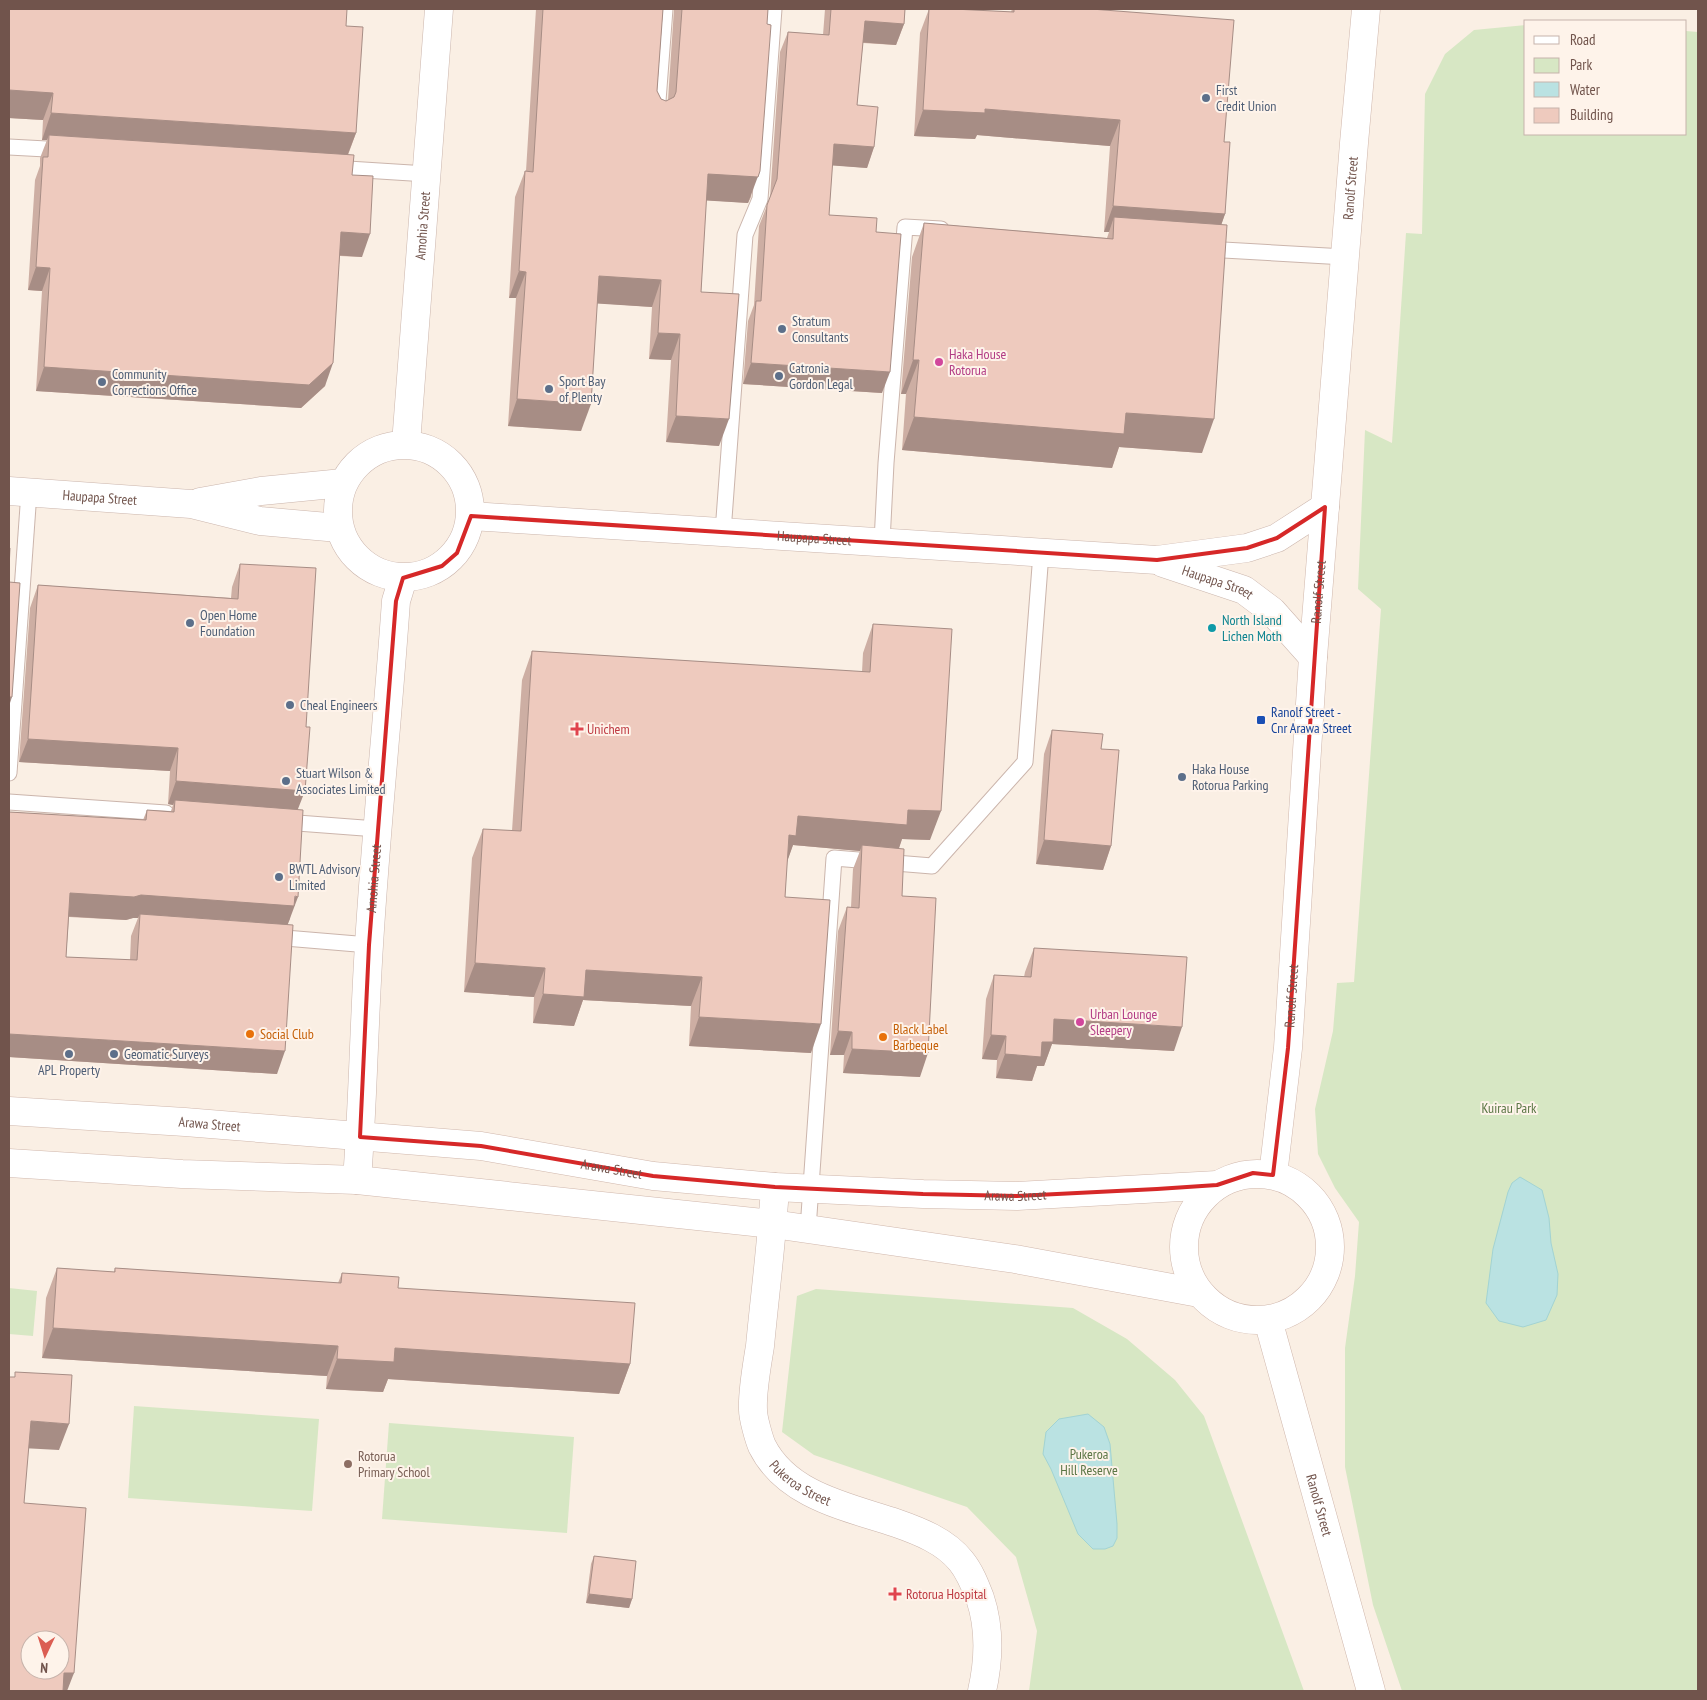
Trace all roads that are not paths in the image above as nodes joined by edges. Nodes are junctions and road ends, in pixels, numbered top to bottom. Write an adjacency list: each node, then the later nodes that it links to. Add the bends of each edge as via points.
1 (439, 9): 9 (main road, Amohia Street)
2 (665, 9): 5 (lane)
3 (774, 9): 20 (lane, via 760,199 745,234)
4 (1366, 9): 12 (main road, Ranolf Street)
5 (657, 118)
6 (9, 146): 7 (lane)
7 (77, 151)
8 (320, 167): 9 (lane)
9 (426, 174): 13 (main road, Amohia Street)
10 (954, 230): 21 (lane, via 905,226)
11 (1188, 247): 12 (lane)
12 (1345, 257): 17 (main road, Ranolf Street)
13 (406, 444): 14 (main road, via 380,448 358,462); 18 (main road, via 432,450 454,466 468,489)
14 (343, 483): 16 (main road, Haupapa Street, via 261,491); 19 (main road)
15 (19, 491): 16 (main road, Haupapa Street); 26 (lane)
16 (191, 504): 19 (main road, Haupapa Street, via 260,521)
17 (1326, 506): 23 (main road, Haupapa Street, via 1277,538 1247,548); 25 (main road, Ranolf Street)
18 (471, 516): 20 (main road, Haupapa Street); 24 (main road, via 467,535 447,562 423,575)
19 (339, 528): 24 (main road, via 348,548 363,563 381,574)
20 (722, 532): 21 (main road, Haupapa Street)
21 (882, 542): 22 (main road, Haupapa Street)
22 (1040, 553): 23 (main road, Haupapa Street); 40 (lane, via 1025,762 932,866 834,858)
23 (1157, 560): 25 (main road, Haupapa Street, via 1244,590 1272,611)
24 (403, 578): 30 (main road, Amohia Street, via 396,601)
25 (1313, 657): 36 (main road, Ranolf Street, via 1288,1048)
26 (9, 773)
27 (9, 802): 28 (lane)
28 (176, 814)
29 (265, 820): 30 (lane)
30 (377, 829): 32 (main road, Amohia Street)
31 (258, 936): 32 (lane)
32 (369, 945): 34 (main road, Amohia Street)
33 (9, 1111): 34 (main road, Arawa Street)
34 (360, 1137): 37 (main road, Amohia Street); 39 (main road, Arawa Street, via 481,1146 653,1176)
35 (9, 1163): 37 (main road, via 182,1174)
36 (1273, 1174): 38 (main road, via 1234,1176); 44 (main road, via 1296,1184 1316,1201 1327,1224 1331,1250 1326,1274 1312,1296 1292,1312)
37 (357, 1180): 41 (main road)
38 (1217, 1184): 40 (main road, Arawa Street, via 1017,1196); 43 (main road, via 1198,1200 1188,1219 1183,1245 1186,1270)
39 (775, 1187): 40 (main road, Arawa Street); 41 (main road, Pukeroa Street)
40 (811, 1189): 42 (lane)
41 (773, 1224): 42 (main road); 45 (main road, Pukeroa Street, via 753,1411 762,1446 780,1472 796,1485 825,1499 916,1530 942,1544 961,1560 984,1610 987,1658)
42 (808, 1229): 43 (main road, via 1015,1259)
43 (1199, 1293): 44 (main road, via 1218,1310 1242,1319)
44 (1268, 1320): 46 (main road, Ranolf Street)
45 (982, 1691)
46 (1371, 1691)

